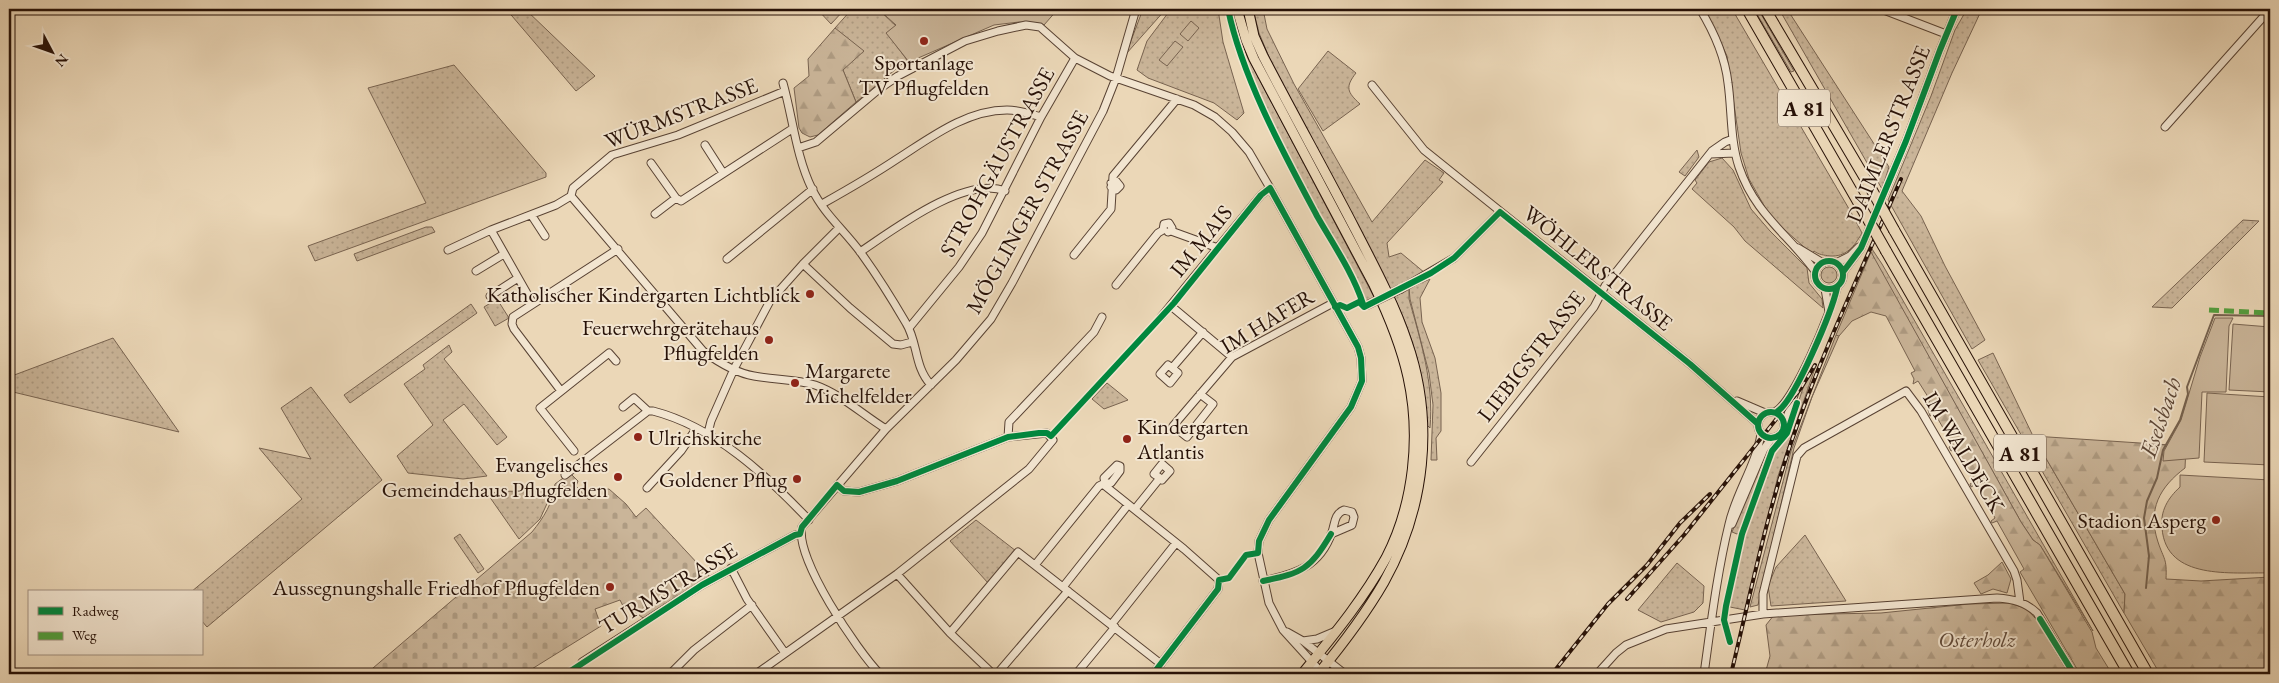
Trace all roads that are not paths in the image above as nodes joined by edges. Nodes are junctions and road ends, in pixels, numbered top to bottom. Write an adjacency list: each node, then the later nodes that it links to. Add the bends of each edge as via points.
1 (1136, 9): 12 (street, MÖGLINGER STRASSE)
2 (1237, 9): 116 (main road, via 1254,58 1382,302 1401,352 1412,395 1413,458 1399,525 1376,576)
3 (1248, 9): 123 (main road, via 1263,56 1397,314 1412,356 1420,394 1422,468 1408,526 1384,582 1367,611)
4 (1700, 9): 20 (street, via 1724,60)
5 (1747, 9): 138 (highway, A 81, bridge)
6 (1765, 9): 139 (highway, A 81, bridge)
7 (1881, 9): 10 (street)
8 (1957, 9): 10 (street, DAIMLERSTRASSE)
9 (2266, 13): 18 (street)
10 (1946, 34): 39 (street, DAIMLERSTRASSE)
11 (1075, 58): 12 (street); 17 (street, STROHGÄUSTRASSE); 22 (street, via 1045,30 1033,25 982,35 898,76 816,142)
12 (1116, 78): 16 (street); 74 (street, MÖGLINGER STRASSE, via 1103,111 1000,305)
13 (783, 83): 15 (street)
14 (1372, 86): 33 (street, WÖHLERSTRASSE, via 1424,150)
15 (785, 91): 19 (street); 30 (street, WÜRMSTRASSE, via 678,135 621,151 602,162)
16 (1176, 99): 27 (street, via 1206,112 1232,132 1249,152); 46 (street, via 1113,176 1111,209)
17 (1040, 117): 29 (street, STROHGÄUSTRASSE); 32 (street, via 1006,110 953,125)
18 (2165, 127)
19 (792, 129): 22 (street); 26 (street)
20 (1733, 139): 23 (street, LIEBIGSTRASSE, via 1720,144); 24 (street)
21 (705, 145): 26 (street)
22 (798, 148): 28 (street)
23 (1710, 154): 24 (street); 58 (street, LIEBIGSTRASSE)
24 (1736, 154): 40 (street, via 1758,205)
25 (651, 163): 31 (street)
26 (723, 173): 31 (street, via 682,201)
27 (1270, 188): 41 (street, IM MAIS); 60 (street)
28 (812, 189): 32 (street); 47 (street)
29 (1005, 191): 44 (street, via 987,187 951,198); 67 (street, STROHGÄUSTRASSE, via 959,268)
30 (571, 194): 35 (street, WÜRMSTRASSE); 42 (street)
31 (676, 198): 34 (street)
32 (822, 204): 36 (street)
33 (1500, 212): 58 (street, WÖHLERSTRASSE); 62 (street, WÖHLERSTRASSE, bridge, via 1454,258 1401,289)
34 (655, 214)
35 (532, 216): 37 (street, WÜRMSTRASSE); 38 (street)
36 (839, 228): 44 (street); 50 (street)
37 (491, 230): 43 (street, WÜRMSTRASSE); 45 (street)
38 (545, 236)
39 (1863, 244): 49 (street, DAIMLERSTRASSE, via 1850,256); 53 (street, DAIMLERSTRASSE)
40 (1793, 245): 48 (street); 52 (street)
41 (1218, 248): 55 (street, via 1167,230 1158,233); 63 (street, IM MAIS)
42 (618, 249): 61 (street); 73 (street, via 703,351)
43 (448, 250)
44 (860, 252): 67 (street)
45 (504, 254): 51 (street); 54 (street)
46 (1074, 255)
47 (727, 259)
48 (1822, 262): 49 (street); 52 (street)
49 (1836, 262): 53 (street)
50 (803, 264): 69 (street, via 893,344); 73 (street, via 770,301)
51 (476, 271)
52 (1815, 271): 57 (street, via 1817,284)
53 (1843, 272): 56 (street, via 1842,283)
54 (518, 278): 59 (street); 61 (street)
55 (1116, 285)
56 (1837, 288): 57 (street); 64 (street)
57 (1825, 289): 64 (street)
58 (1601, 293): 78 (street, WÖHLERSTRASSE); 92 (street, LIEBIGSTRASSE, via 1594,307)
59 (490, 296)
60 (1333, 302): 70 (street, IM HAFER); 107 (street, via 1358,347 1362,382 1351,407 1263,531 1258,553)
61 (532, 304): 76 (street, via 513,317 512,324)
62 (1364, 305)
63 (1171, 306): 66 (street, IM MAIS); 68 (street)
64 (1829, 312): 75 (street)
65 (1102, 317): 89 (street, via 1094,332 1009,422)
66 (1161, 317)
67 (910, 328): 69 (street)
68 (1203, 332): 70 (street); 72 (street)
69 (912, 342): 74 (street, via 923,375)
70 (1232, 357): 77 (street, IM HAFER)
71 (616, 361): 76 (street, via 609,353)
72 (1172, 368)
73 (734, 370): 86 (street, via 818,386); 87 (street)
74 (931, 386): 86 (street, MÖGLINGER STRASSE)
75 (1796, 388): 81 (street, via 1782,408); 84 (street)
76 (561, 391): 91 (street, via 540,408)
77 (1200, 394): 77 (street, IM HAFER, via 1173,426 1187,437 1213,404)
78 (1732, 399): 82 (street, WÖHLERSTRASSE); 83 (street, WÖHLERSTRASSE)
79 (623, 407): 80 (street, via 634,398)
80 (648, 411): 85 (street, via 662,413); 93 (street)
81 (1774, 412): 82 (street); 84 (street, via 1783,419)
82 (1765, 413): 83 (street)
83 (1758, 424): 88 (street)
84 (1784, 427): 90 (street, via 1778,436)
85 (696, 429): 87 (street); 96 (street)
86 (886, 429): 95 (street, MÖGLINGER STRASSE)
87 (708, 433): 99 (street, via 770,480)
88 (1761, 434): 90 (street); 100 (street)
89 (1008, 437): 95 (street, via 897,481 859,492 844,491); 106 (street, via 1047,433 1053,440 1029,468)
90 (1771, 438): 100 (street)
91 (574, 451)
92 (1471, 462)
93 (565, 475)
94 (1160, 478): 98 (street)
95 (837, 485): 99 (street, MÖGLINGER STRASSE)
96 (647, 488)
97 (1128, 505): 98 (street); 104 (street, via 1104,484 1099,486); 108 (street)
98 (1135, 509): 103 (street)
99 (809, 520): 101 (street, MÖGLINGER STRASSE)
100 (1727, 533): 113 (street)
101 (800, 534): 105 (street, TURMSTRASSE); 112 (street, via 810,564)
102 (1331, 534): 107 (street, via 1309,566 1295,574)
103 (1176, 542): 114 (street); 124 (street, via 1219,580 1218,589)
104 (1035, 565): 108 (street); 117 (street, via 1018,552)
105 (731, 568): 110 (street); 121 (street, TURMSTRASSE)
106 (897, 574): 112 (street); 117 (street)
107 (1263, 581): 115 (street, via 1269,603)
108 (1065, 589): 114 (street); 130 (street)
109 (2020, 602): 111 (street, via 1997,598); 111 (street, IM WALDECK, via 2014,571 1906,391 1804,448 1797,456 1766,580); 137 (street, via 2037,613)
110 (752, 605): 119 (street); 126 (street, via 694,650)
111 (1763, 614): 113 (street)
112 (837, 617): 119 (street); 128 (street)
113 (1711, 622): 135 (street, via 1666,629 1636,640 1616,653); 136 (street)
114 (1113, 626): 124 (street); 131 (street)
115 (1283, 630): 118 (street); 122 (street)
116 (1337, 630): 118 (street); 120 (main road)
117 (950, 633): 129 (street)
118 (1303, 641): 120 (street)
119 (784, 653): 127 (street)
120 (1318, 654): 122 (main road); 123 (street)
121 (582, 662)
122 (1312, 662): 125 (street); 133 (main road)
123 (1328, 662): 125 (main road); 134 (street)
124 (1161, 664): 132 (street)
125 (1320, 673)
126 (670, 674)
127 (756, 674)
128 (880, 674)
129 (993, 674)
130 (997, 674)
131 (1076, 674)
132 (1154, 674)
133 (1302, 674)
134 (1345, 674)
135 (1597, 674)
136 (1704, 674)
137 (2074, 674)
138 (2129, 674)
139 (2148, 674)

